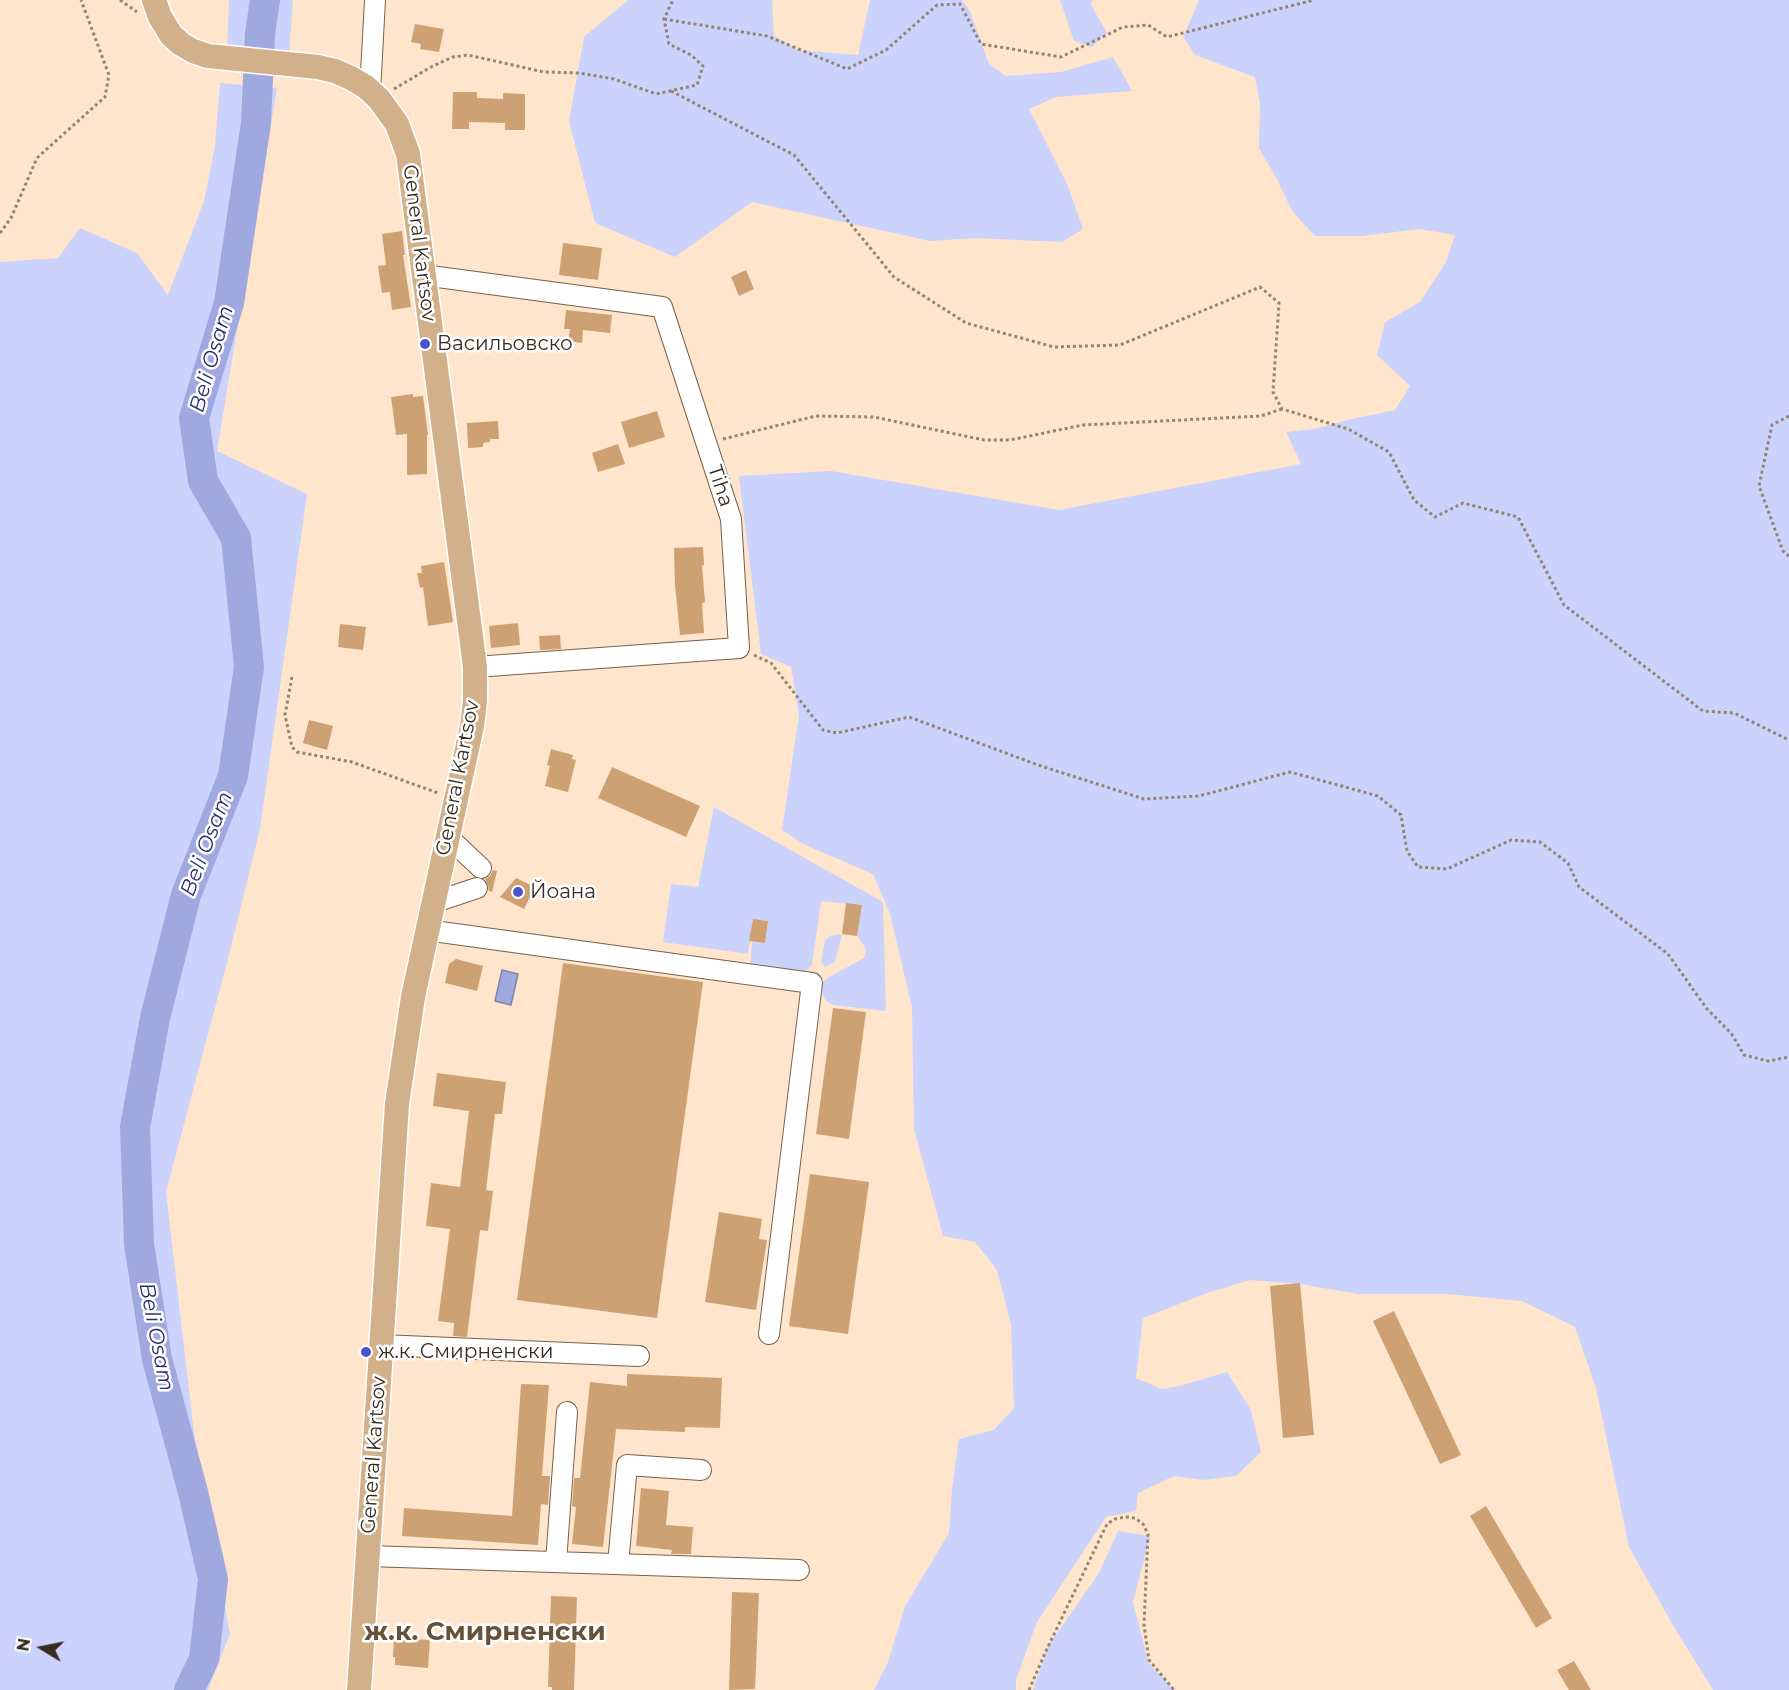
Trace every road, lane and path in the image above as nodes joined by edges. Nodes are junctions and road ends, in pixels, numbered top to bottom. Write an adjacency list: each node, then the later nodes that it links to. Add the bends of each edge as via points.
1 (81, 0): 9 (path, via 109,75 105,97 37,158 11,218)
2 (154, 0): 8 (main road, General Kartsov, via 171,34 193,51 335,71)
3 (375, 0): 8 (street)
4 (673, 0): 6 (path)
5 (1314, 0): 6 (path, via 1167,37 1148,25 1123,27 1061,57 981,44 960,4 938,5 886,50 847,69 767,36)
6 (664, 19): 7 (path, via 669,44 692,55 703,66 697,85)
7 (671, 91): 8 (path, via 656,94 614,80 544,72 468,55 453,57); 11 (path, via 794,155 894,277 966,323 1054,347 1120,345 1260,287 1279,303 1273,392)
8 (375, 95): 10 (main road, General Kartsov, via 397,124 408,154)
9 (0, 233)
10 (423, 275): 13 (street, Tiha, via 662,307); 16 (main road, General Kartsov)
11 (1282, 409): 13 (path, via 1261,416 1083,425 1010,440 984,440 874,417 816,416); 18 (path, via 1348,429 1389,452 1414,500 1436,517 1463,503 1518,517 1564,605 1703,711 1734,713)
12 (1789, 416): 14 (path, via 1773,425 1759,486 1783,551)
13 (706, 443): 15 (street, Tiha, via 731,519)
14 (1789, 556)
15 (739, 648): 16 (street); 25 (path, via 771,663 823,730 837,733 909,717 1144,799 1198,796 1290,772 1378,796 1401,815 1407,851 1418,867 1447,869 1511,840 1540,842 1568,863 1579,887 1668,954 1744,1055 1768,1060)
16 (475, 667): 19 (main road, General Kartsov, via 472,726)
17 (292, 677): 19 (path, via 285,715 292,747 297,752 352,762)
18 (1789, 740)
19 (456, 799): 20 (main road, General Kartsov)
20 (448, 837): 21 (street); 23 (main road, General Kartsov)
21 (481, 868)
22 (477, 888): 23 (street)
23 (432, 903): 24 (main road, General Kartsov)
24 (426, 930): 26 (street, via 812,983); 27 (main road, General Kartsov, via 397,1104)
25 (1789, 1057)
26 (769, 1334)
27 (381, 1345): 28 (street); 31 (main road, General Kartsov)
28 (639, 1356)
29 (567, 1412): 32 (street)
30 (701, 1470): 33 (street, via 627,1465)
31 (368, 1556): 32 (street); 35 (main road, General Kartsov)
32 (556, 1562): 33 (street)
33 (618, 1564): 34 (street)
34 (799, 1570)
35 (359, 1690)
36 (1029, 1690): 37 (path, via 1107,1524 1126,1516 1143,1524 1148,1534 1144,1625 1149,1660)
37 (1174, 1690)

